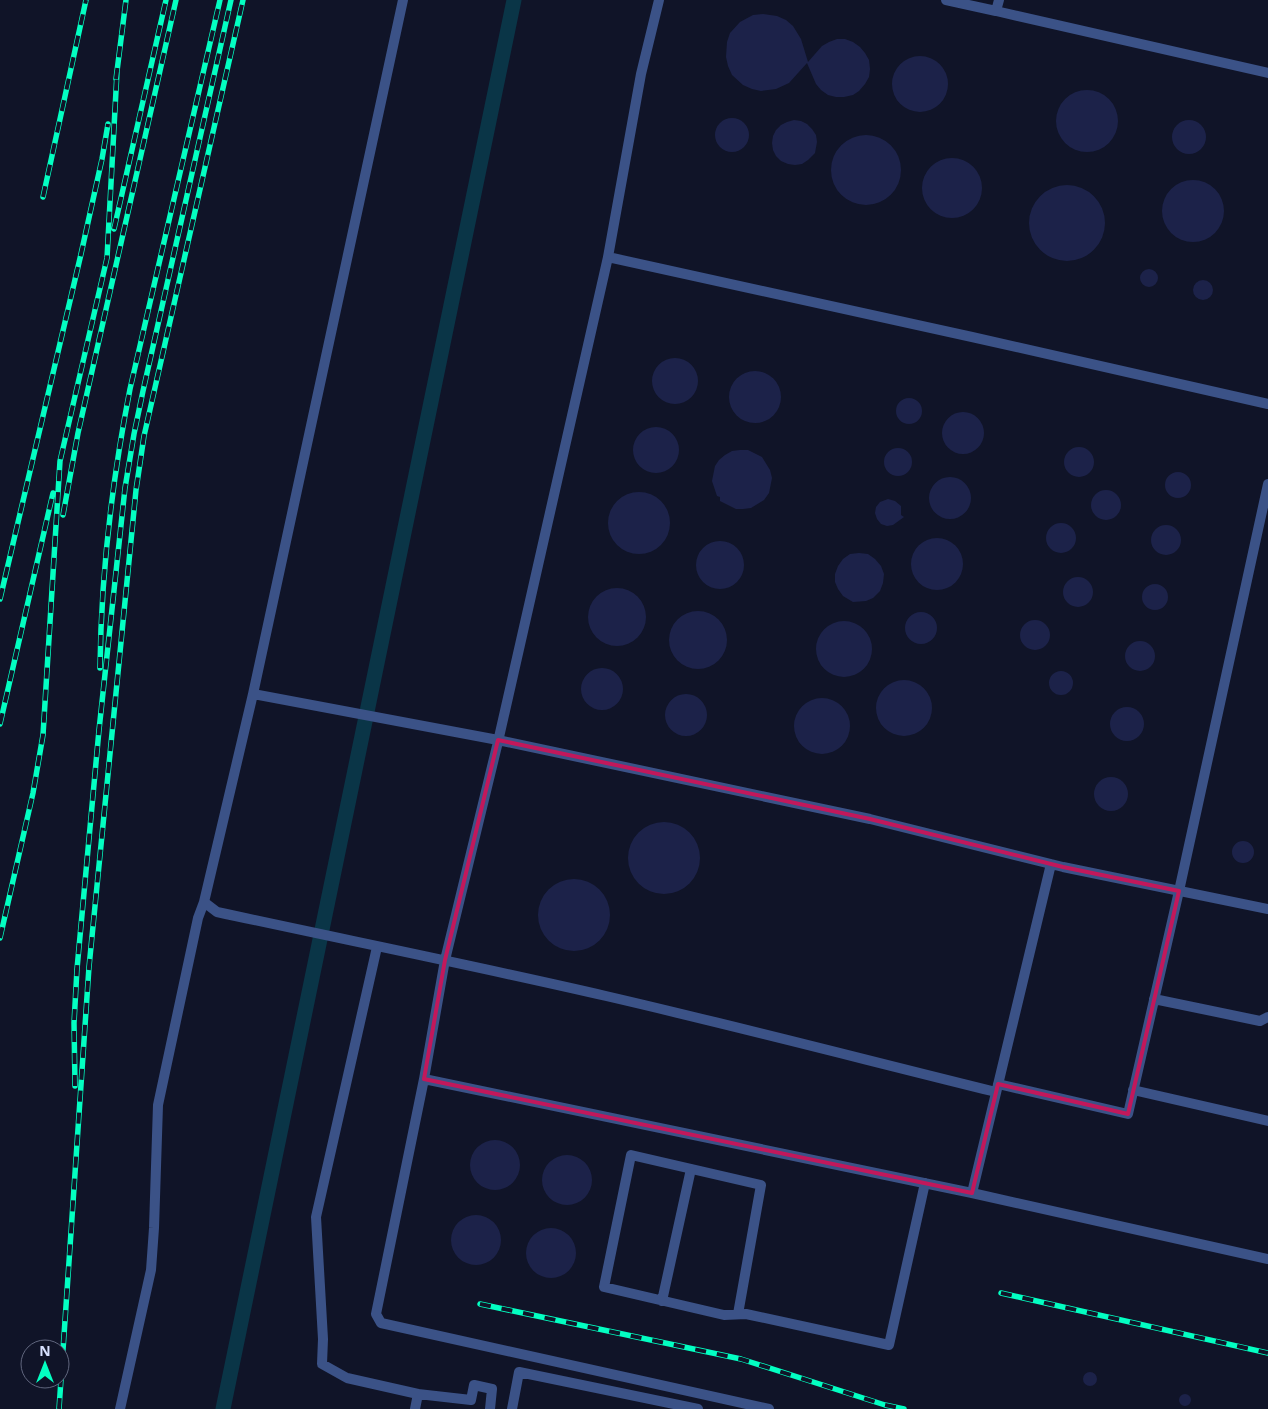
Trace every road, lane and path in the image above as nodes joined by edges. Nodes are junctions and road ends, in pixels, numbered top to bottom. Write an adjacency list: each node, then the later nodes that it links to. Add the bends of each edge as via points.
1 (403, 0): 10 (street)
2 (659, 0): 7 (street, via 641,74)
3 (946, 0): 5 (street)
4 (999, 0): 5 (street)
5 (996, 11): 6 (street)
6 (1268, 73)
7 (608, 257): 8 (street); 11 (street)
8 (1268, 404)
9 (1268, 484): 13 (street)
10 (253, 694): 11 (street); 14 (street)
11 (498, 740): 12 (street, via 870,819); 17 (street)
12 (1051, 864): 13 (street); 21 (street)
13 (1179, 891): 15 (street); 18 (street)
14 (204, 902): 16 (street, via 216,912); 31 (street, via 158,1105 151,1270)
15 (1268, 909)
16 (377, 947): 17 (street); 30 (street, via 316,1217 322,1364 347,1378)
17 (445, 960): 20 (street); 21 (street)
18 (1154, 999): 19 (street, via 1260,1021); 22 (street)
19 (1268, 1016)
20 (424, 1079): 25 (street); 36 (street, via 376,1314 381,1323)
21 (997, 1088): 22 (street, via 1128,1114); 26 (street)
22 (1133, 1090): 23 (street)
23 (1268, 1121)
24 (691, 1169): 28 (street); 28 (street, via 631,1155 604,1287); 29 (street, via 761,1185)
25 (925, 1183): 26 (street); 29 (street, via 889,1345)
26 (972, 1193): 27 (street)
27 (1268, 1259)
28 (662, 1301): 29 (street, via 724,1315)
29 (738, 1314)
30 (418, 1394): 32 (street); 33 (street, via 471,1400 474,1385 492,1389)
31 (120, 1409)
32 (415, 1409)
33 (490, 1409)
34 (512, 1409): 35 (street, via 519,1372)
35 (698, 1409)
36 (769, 1409)

